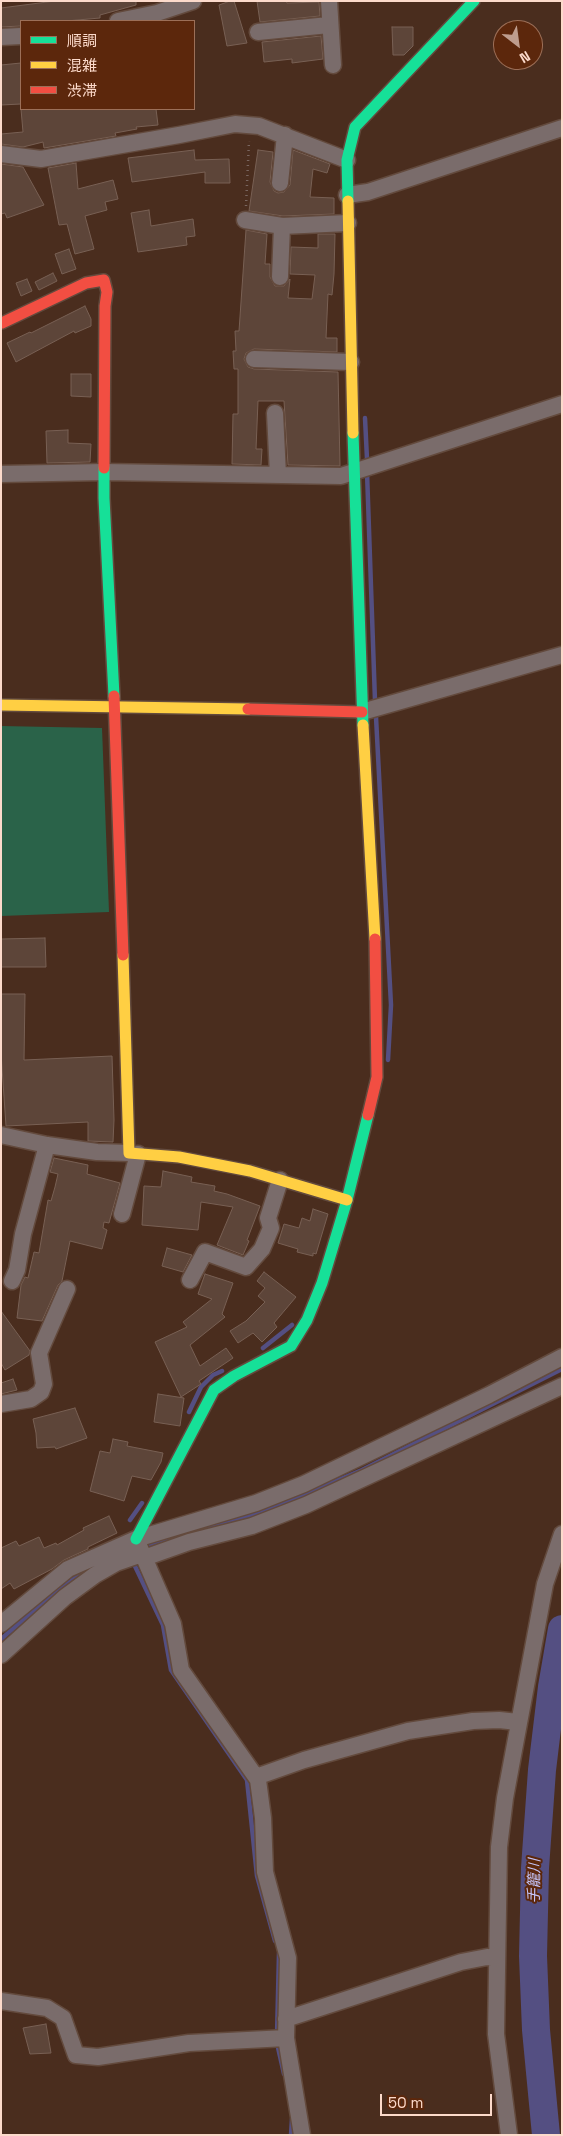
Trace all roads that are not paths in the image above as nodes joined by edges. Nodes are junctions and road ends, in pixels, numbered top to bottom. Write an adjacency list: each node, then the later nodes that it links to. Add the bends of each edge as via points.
1 (193, 1): 4 (street)
2 (329, 1): 6 (street)
3 (474, 1): 14 (street, via 355,127)
4 (155, 7): 5 (street)
5 (121, 20)
6 (329, 24): 7 (street); 10 (street)
7 (258, 32)
8 (20, 36): 9 (street)
9 (1, 37)
10 (333, 65)
11 (562, 128): 16 (street, via 368,192)
12 (285, 135): 13 (street, via 260,126 235,124 41,159); 14 (street); 15 (street)
13 (1, 154)
14 (348, 160): 16 (street)
15 (280, 183)
16 (347, 195): 18 (street)
17 (245, 220): 19 (street)
18 (348, 223): 19 (street); 23 (street)
19 (282, 226): 20 (street)
20 (280, 277)
21 (2, 323): 26 (street, via 86,283 104,280 108,292 105,306)
22 (254, 359): 23 (street)
23 (351, 362): 27 (street)
24 (562, 404): 27 (street)
25 (275, 413): 29 (street)
26 (104, 472): 28 (street); 29 (street); 32 (street)
27 (354, 473): 29 (street); 33 (street)
28 (1, 474)
29 (278, 476)
30 (562, 655): 33 (street)
31 (1, 705): 32 (street)
32 (115, 706): 33 (street); 36 (street)
33 (362, 712): 38 (street, via 374,906 377,1078)
34 (1, 1135): 35 (street)
35 (47, 1145): 36 (street); 41 (street)
36 (134, 1154): 37 (street, via 179,1157); 39 (street)
37 (280, 1180): 38 (street); 40 (street, via 268,1218 271,1228 262,1249 246,1268 205,1252)
38 (347, 1200): 47 (street, via 322,1283 307,1320 291,1346 214,1390)
39 (122, 1214)
40 (190, 1280)
41 (12, 1281)
42 (68, 1289): 45 (street, via 39,1353 44,1384 40,1392 30,1399)
43 (562, 1357): 47 (street, via 304,1484 256,1503)
44 (562, 1386): 48 (street, via 306,1505 252,1526)
45 (1, 1404)
46 (562, 1534): 51 (street, via 545,1584)
47 (136, 1539): 48 (street); 49 (street, via 68,1569)
48 (143, 1556): 50 (street, via 116,1563 95,1575 65,1597); 52 (street, via 173,1624 181,1670)
49 (1, 1624)
50 (1, 1655)
51 (517, 1728): 52 (street, via 434,1736); 53 (street, via 499,1847)
52 (257, 1781): 55 (street, via 263,1818 265,1872 288,1958)
53 (497, 1958): 55 (street, via 461,1962); 58 (street, via 496,2034)
54 (1, 2001): 56 (street, via 47,2008 63,2018 76,2056 98,2057 189,2043)
55 (286, 2018): 56 (street)
56 (284, 2039): 57 (street)
57 (302, 2135)
58 (509, 2135)

